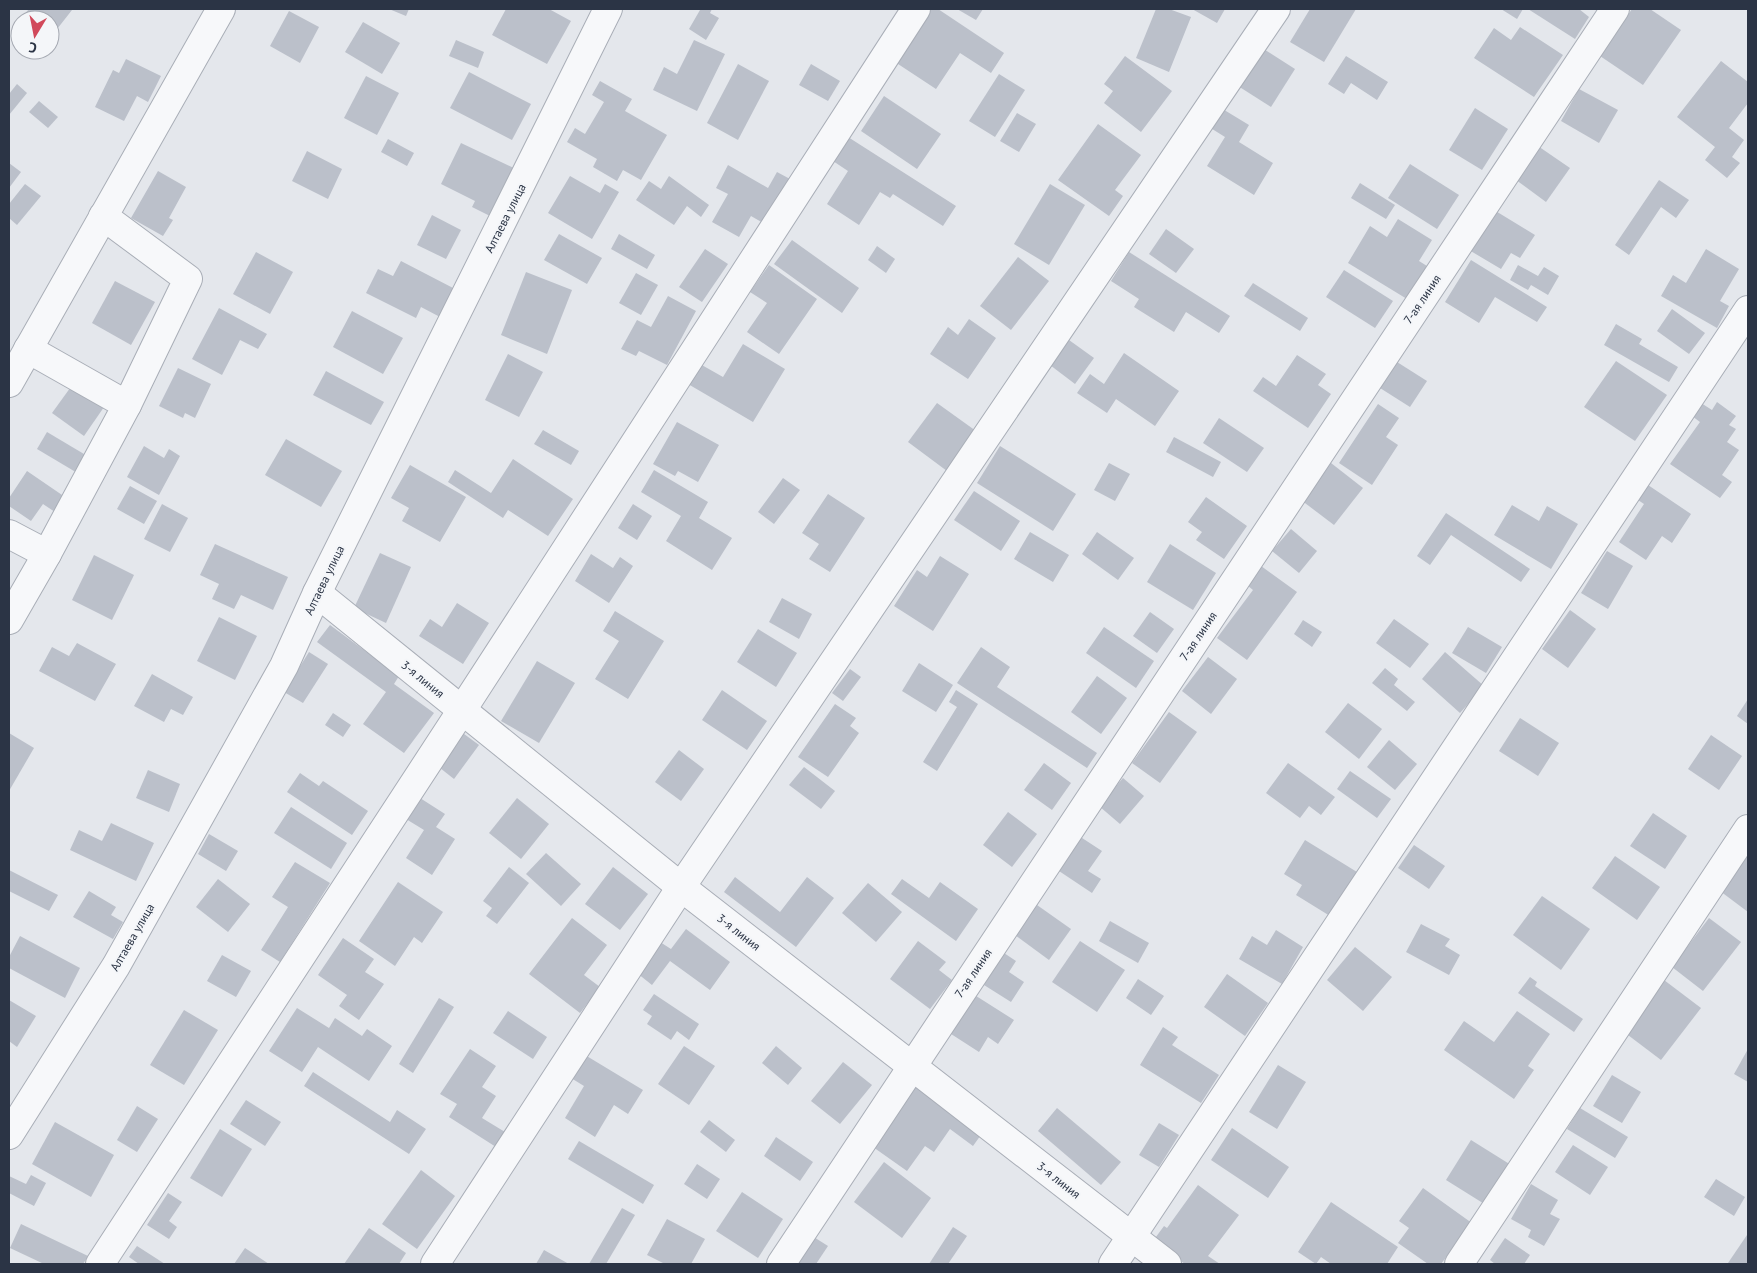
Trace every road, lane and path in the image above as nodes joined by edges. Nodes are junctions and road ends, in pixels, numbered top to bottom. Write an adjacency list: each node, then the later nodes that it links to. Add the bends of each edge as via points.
1 (221, 9): 6 (street)
2 (608, 9): 13 (street, Алтаева улица)
3 (916, 9): 15 (street)
4 (1276, 9): 17 (street)
5 (1615, 9): 18 (street, 7-ая линия)
6 (103, 216): 8 (street); 10 (street, via 188,279)
7 (1748, 310): 20 (street)
8 (28, 349): 9 (street); 10 (street)
9 (9, 382)
10 (127, 405): 12 (street)
11 (9, 534): 12 (street)
12 (47, 554): 14 (street)
13 (317, 593): 15 (street, 3-я линия); 19 (street, Алтаева улица, via 284,666 121,958)
14 (9, 620)
15 (462, 710): 17 (street, 3-я линия); 21 (street)
16 (1748, 829): 26 (street)
17 (681, 887): 18 (street, 3-я линия); 22 (street)
18 (912, 1066): 20 (street, 3-я линия); 23 (street, 7-ая линия)
19 (9, 1135)
20 (1132, 1236): 24 (street); 25 (street, 3-я линия)
21 (100, 1264)
22 (434, 1264)
23 (781, 1264)
24 (1114, 1264)
25 (1167, 1264)
26 (1459, 1264)

